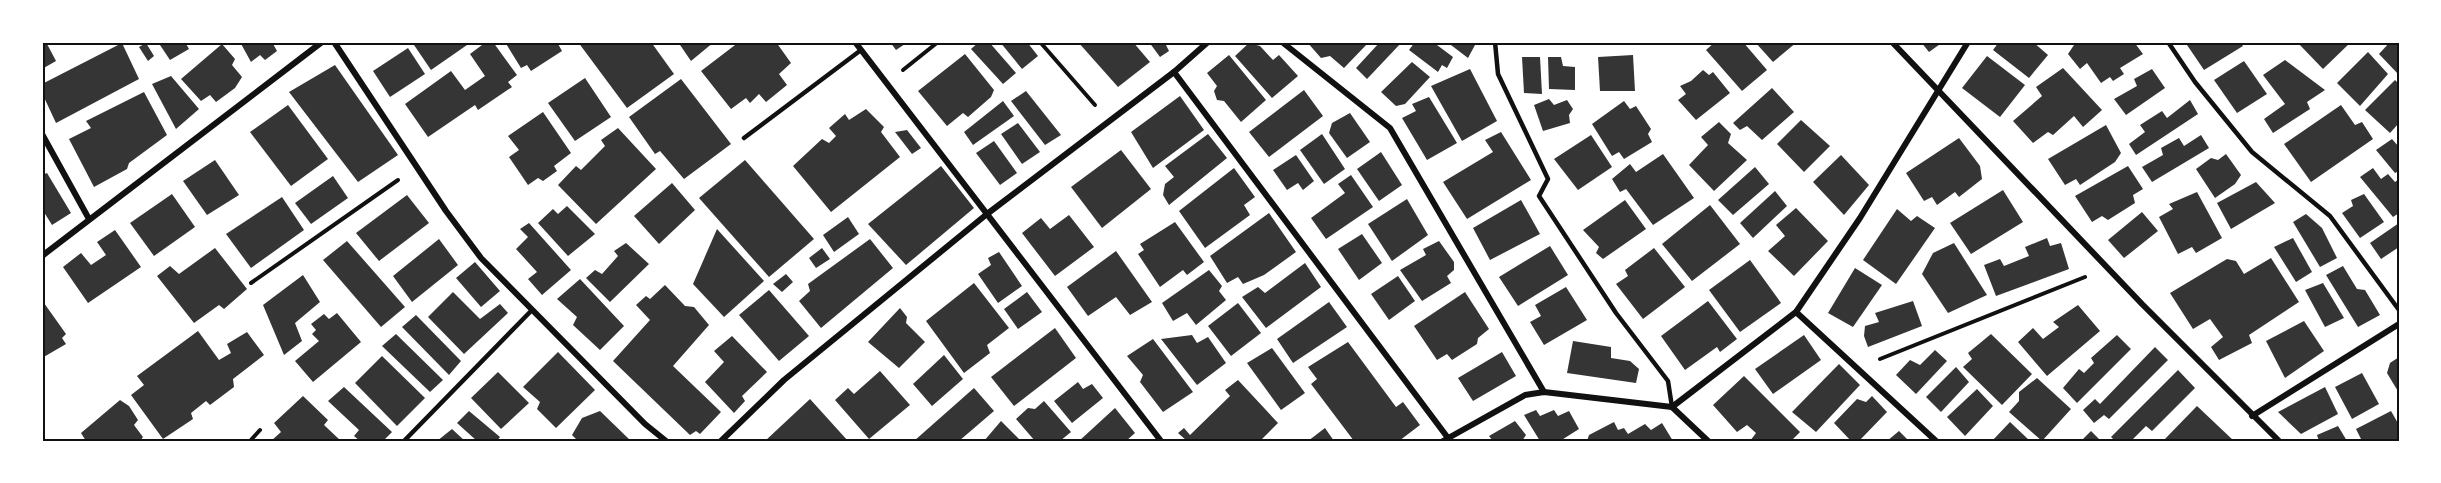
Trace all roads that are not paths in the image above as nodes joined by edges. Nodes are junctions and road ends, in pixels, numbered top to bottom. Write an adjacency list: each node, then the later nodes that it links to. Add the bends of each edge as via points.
1 (322, 42): 16 (street)
2 (334, 42): 19 (street, via 481,258)
3 (855, 42): 10 (street)
4 (1208, 42): 11 (street)
5 (1282, 42): 22 (street, via 1390,128)
6 (1495, 42): 23 (lane, via 1498,74 1548,179 1539,196 1616,313 1668,381)
7 (1892, 42): 12 (street)
8 (1968, 42): 12 (street)
9 (2168, 42): 18 (lane, via 2252,152 2330,216)
10 (861, 50): 14 (lane); 15 (street)
11 (1174, 72): 15 (street); 25 (street)
12 (1936, 90): 20 (street, via 1860,218); 24 (street)
13 (42, 134): 16 (street)
14 (744, 138)
15 (987, 214): 28 (street, via 784,380); 29 (street)
16 (89, 219): 17 (street)
17 (42, 256)
18 (2399, 310)
19 (531, 311): 26 (lane); 27 (street)
20 (1796, 312): 23 (street); 31 (street)
21 (2399, 324): 24 (street)
22 (1544, 392): 23 (street); 25 (street, via 1524,395)
23 (1672, 407): 30 (street)
24 (2252, 416): 32 (street)
25 (1445, 439)
26 (404, 441)
27 (666, 441)
28 (721, 441)
29 (1161, 441)
30 (1708, 441)
31 (1936, 441)
32 (2279, 441)

